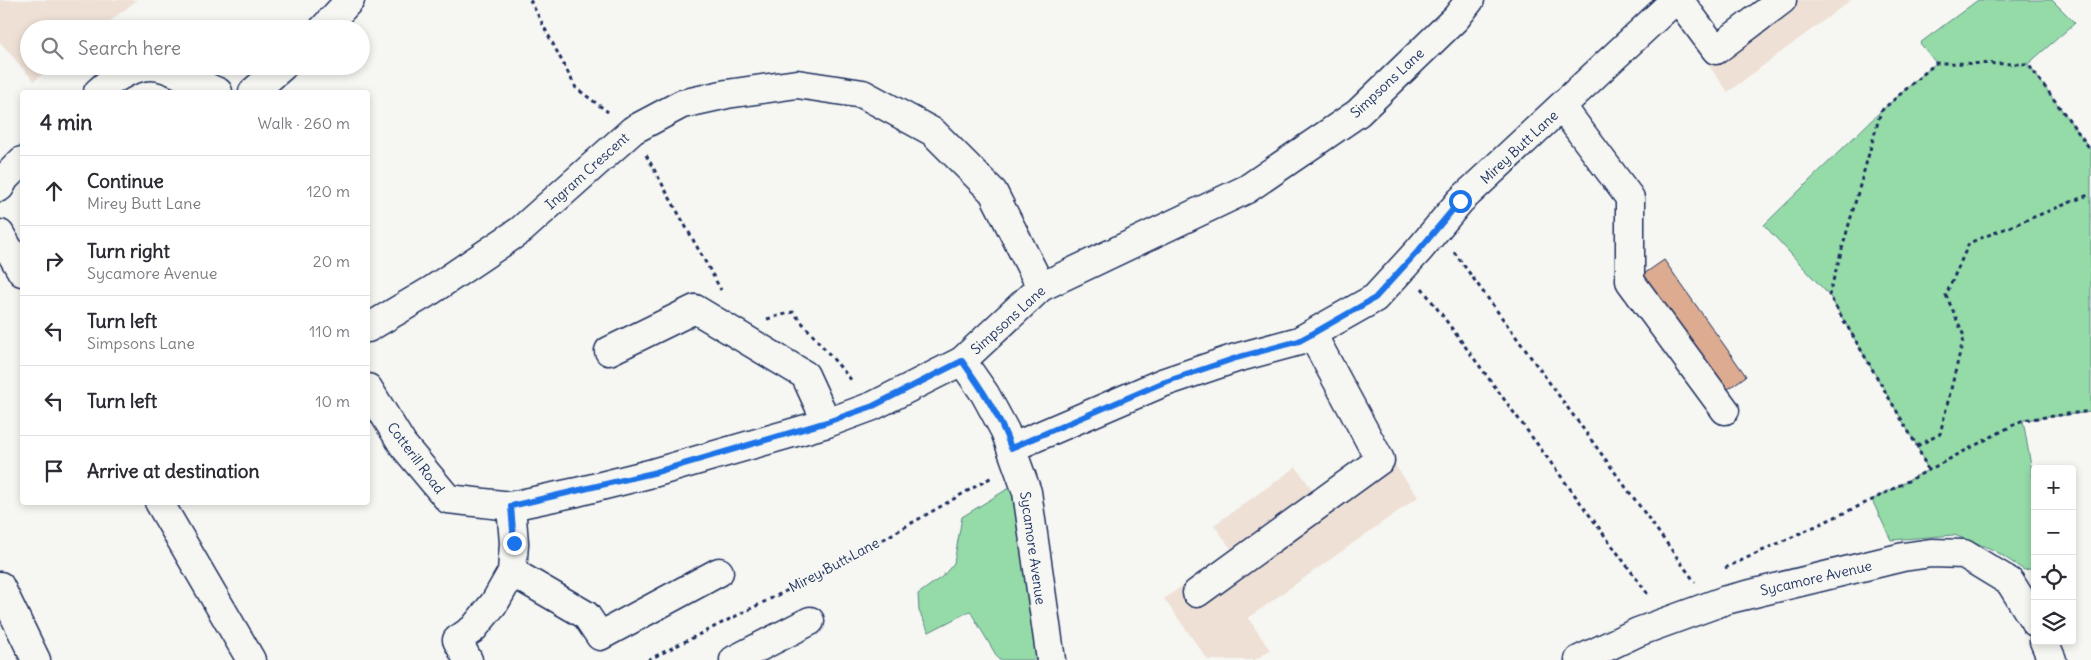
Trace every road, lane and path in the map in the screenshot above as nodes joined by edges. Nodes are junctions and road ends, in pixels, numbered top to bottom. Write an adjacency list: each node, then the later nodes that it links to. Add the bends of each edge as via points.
1 (350, 0): 7 (street)
2 (530, 0): 15 (path, via 576,88)
3 (1470, 0): 24 (street, Simpsons Lane, via 1456,18 1358,113 1247,189)
4 (1675, 0): 14 (street, Mirey Butt Lane)
5 (1679, 0): 6 (street, via 1716,50)
6 (1782, 0)
7 (331, 20)
8 (122, 75): 11 (street)
9 (179, 75): 12 (street)
10 (273, 75): 13 (street)
11 (100, 90)
12 (213, 90)
13 (255, 90)
14 (1562, 107): 20 (street, Mirey Butt Lane, via 1460,201); 33 (street, via 1630,198 1630,281)
15 (633, 130): 24 (street, Ingram Crescent, via 682,104 727,94 797,84 863,94 933,132 993,192); 25 (path); 27 (street, Ingram Crescent, via 521,230)
16 (2091, 150): 36 (path, via 2028,64 1936,63 1881,111 1830,295)
17 (20, 163): 18 (street)
18 (0, 187)
19 (2091, 194): 36 (path, via 1969,243 1946,294 1964,336 1940,434)
20 (1437, 229): 22 (street, Mirey Butt Lane); 45 (path)
21 (0, 234): 23 (street)
22 (1405, 266): 28 (street, Mirey Butt Lane, via 1375,298); 52 (path)
23 (20, 269)
24 (1041, 287): 30 (street, Simpsons Lane)
25 (722, 292)
26 (758, 321): 32 (path, via 793,312)
27 (370, 327)
28 (1312, 334): 37 (street, Mirey Butt Lane, via 1299,341 1162,383); 48 (street, via 1380,460)
29 (609, 351): 35 (street, via 695,309 805,375)
30 (962, 361): 32 (street, Simpsons Lane); 37 (street, Sycamore Avenue, via 986,394)
31 (370, 391): 40 (street, Cotterill Road, via 403,445 448,499)
32 (873, 406): 35 (street, Simpsons Lane)
33 (1726, 410)
34 (2091, 411): 38 (path, via 2023,420)
35 (827, 422): 40 (street, Simpsons Lane, via 653,473)
36 (1917, 446): 38 (path)
37 (1014, 456): 58 (path, Mirey Butt Lane, via 842,563); 60 (street, Sycamore Avenue, via 1027,492)
38 (1928, 470): 41 (path, via 1872,500)
39 (161, 505): 56 (street)
40 (511, 506): 42 (street)
41 (1721, 570)
42 (512, 572): 43 (street, via 586,615 600,636); 57 (street, via 495,602 473,629 457,640)
43 (719, 572)
44 (1704, 578): 45 (path)
45 (1695, 582): 47 (path); 49 (path)
46 (0, 586): 53 (street)
47 (1686, 586)
48 (1197, 593)
49 (1711, 605): 50 (street, Sycamore Avenue, via 1764,589 1903,557 1931,553 1964,554 2010,582); 52 (street, Sycamore Avenue)
50 (2031, 616)
51 (810, 621): 59 (street)
52 (1667, 621): 61 (street, Sycamore Avenue)
53 (10, 631): 55 (street)
54 (2046, 645): 62 (street)
55 (36, 660)
56 (251, 660)
57 (468, 660)
58 (648, 660)
59 (734, 660)
60 (1051, 660)
61 (1579, 660)
62 (2052, 660)

